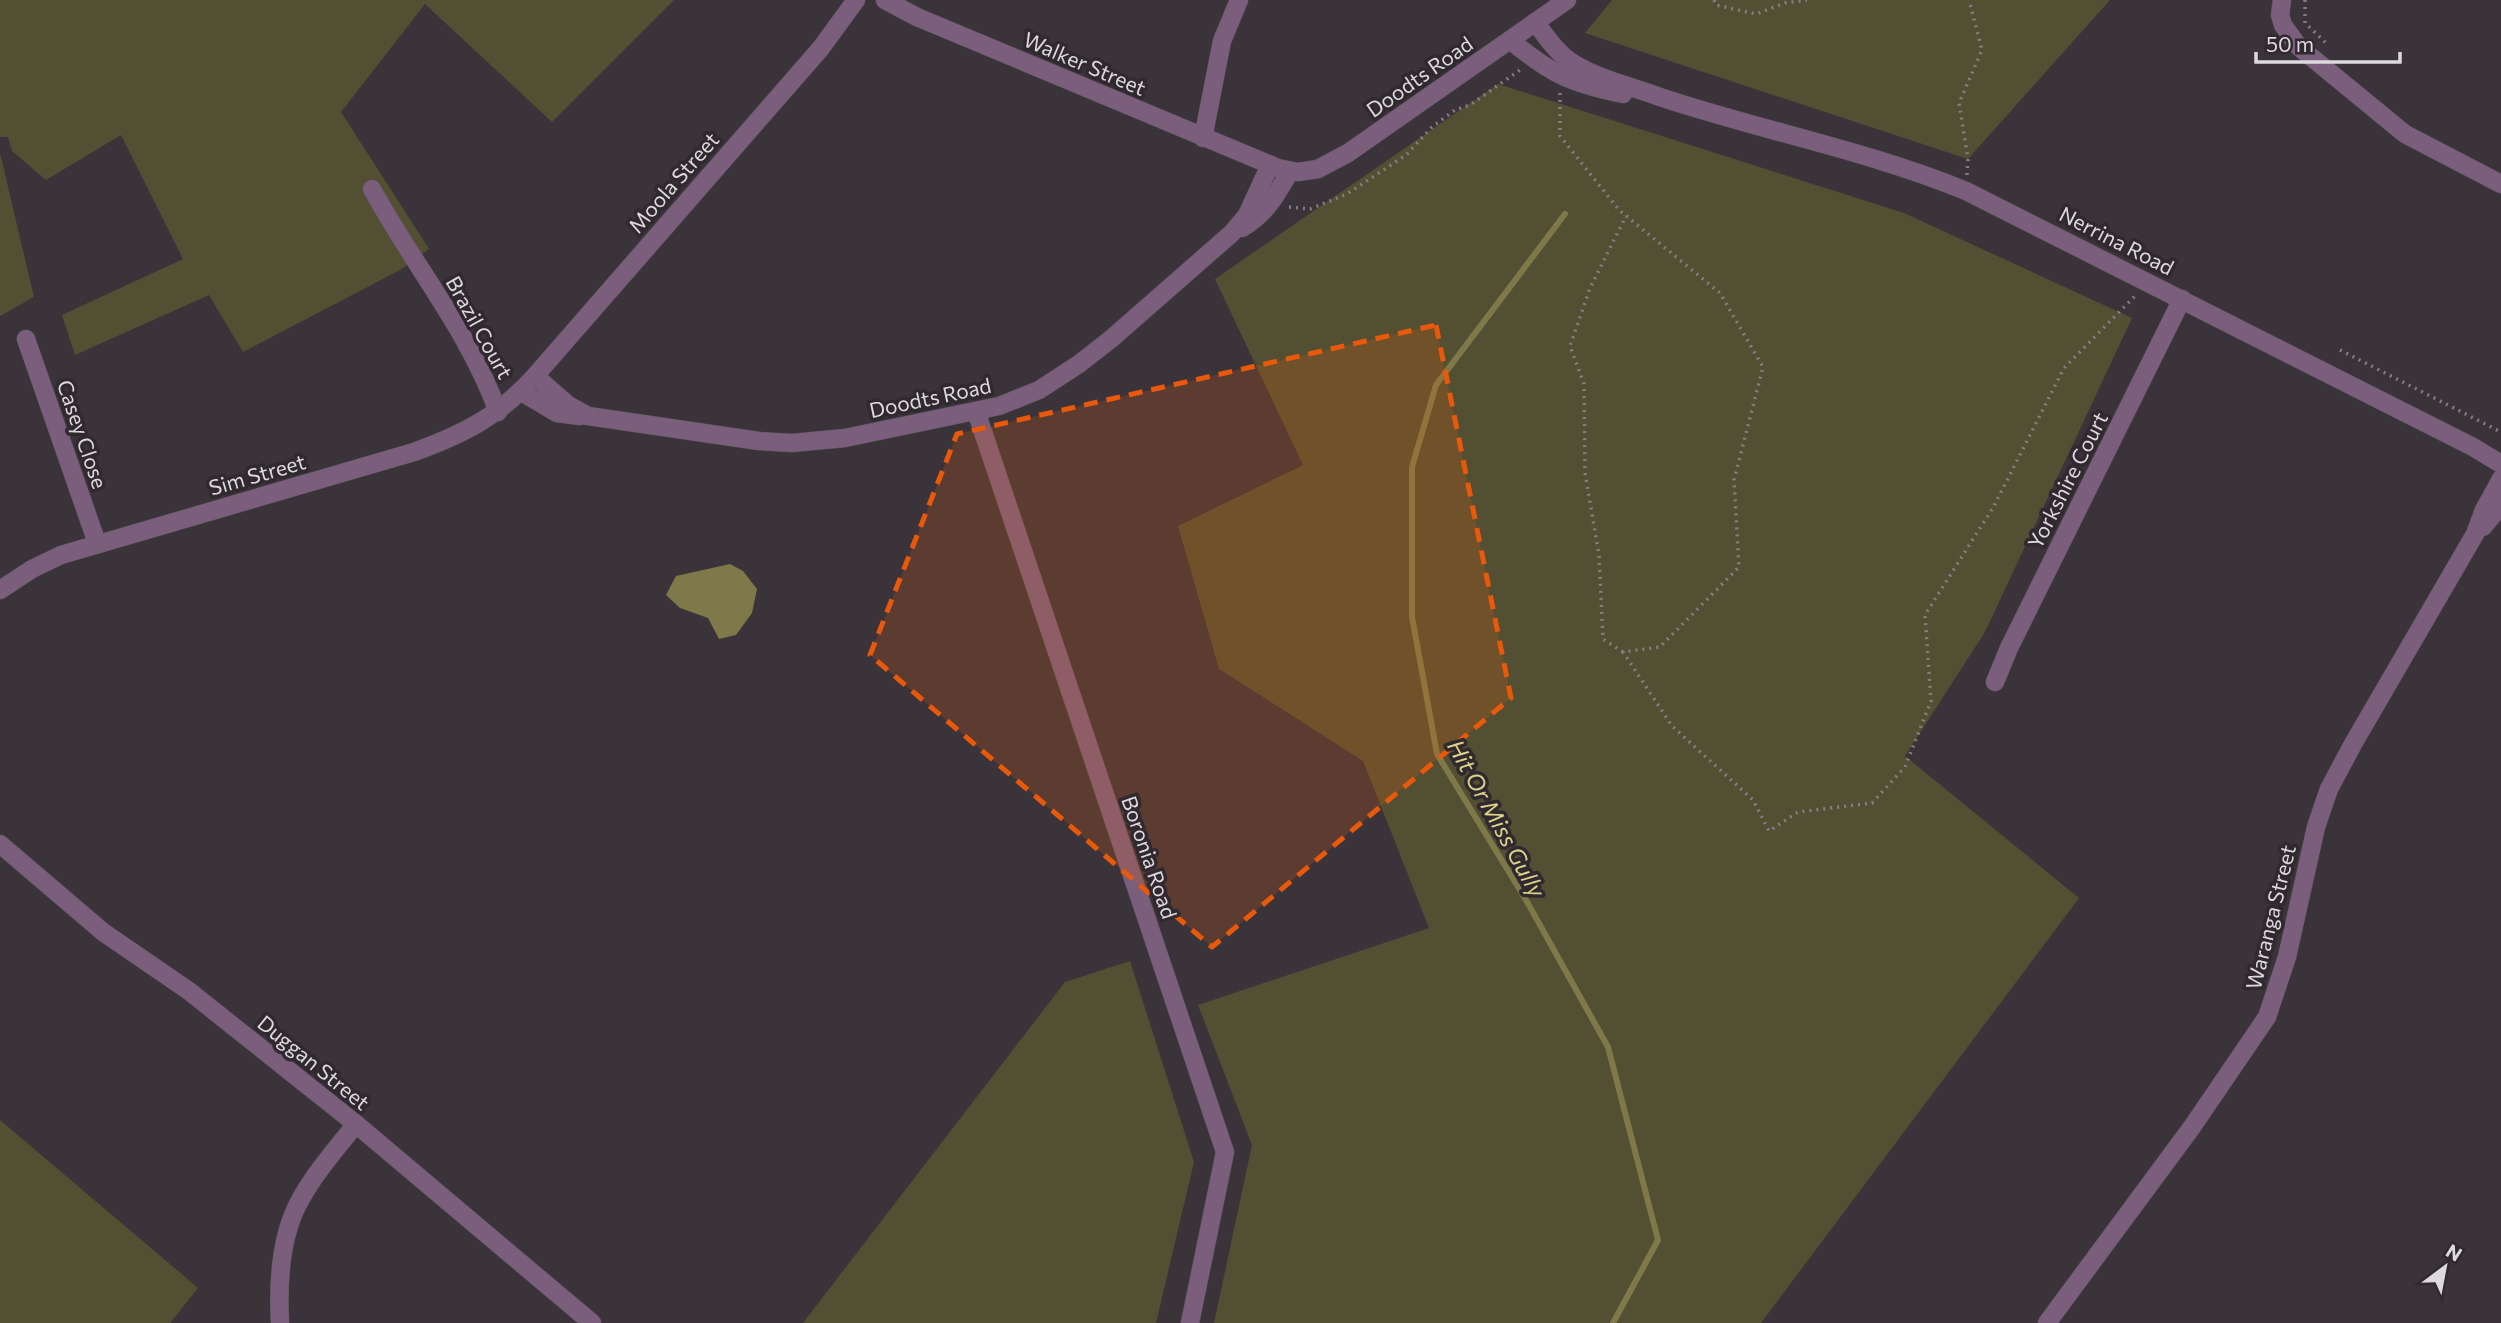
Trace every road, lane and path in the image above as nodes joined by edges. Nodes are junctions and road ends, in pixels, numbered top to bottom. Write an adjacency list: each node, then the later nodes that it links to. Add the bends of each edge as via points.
1 (856, 0): 27 (street, Moola Street, via 821,48)
2 (885, 0): 14 (street, Walker Street)
3 (1239, 0): 14 (street, via 1222,40)
4 (1567, 0): 9 (street, Doodts Road)
5 (1714, 0): 6 (path, via 1716,5 1756,14)
6 (1807, 0)
7 (1969, 0): 19 (path, via 1982,50 1959,103 1968,159)
8 (2281, 7): 17 (street, via 2284,29 2299,47 2405,134)
9 (1535, 22): 10 (street, Doodts Road); 13 (street, Nerrina Road, via 1559,52 1578,66)
10 (1510, 40): 11 (street, Nerrina Road); 16 (street, Doodts Road, via 1335,161 1318,169)
11 (1534, 60): 12 (street, Nerrina Road); 20 (path, via 1470,106 1455,110 1406,155 1347,194 1310,209)
12 (1563, 77): 13 (street, Nerrina Road, via 1590,87); 21 (path, via 1560,136)
13 (1692, 107): 19 (street, Nerrina Road, via 1917,170)
14 (1203, 138): 15 (street, Walker Street)
15 (1270, 165): 16 (street, Doodts Road); 22 (street, Doodts Road, via 1247,215)
16 (1290, 171): 20 (street, Doodts Road)
17 (2501, 184)
18 (372, 189): 30 (street, Brazil Court, via 480,369)
19 (1966, 191): 23 (street, Nerrina Road)
20 (1271, 203): 22 (street, Doodts Road)
21 (1626, 216): 39 (path, via 1590,288 1570,346 1584,384 1585,473 1599,555 1602,639); 39 (path, via 1720,293 1763,367 1734,480 1739,567 1660,647)
22 (1222, 241): 29 (street, Doodts Road, via 1062,377 1022,398)
23 (2149, 281): 24 (street, Nerrina Road); 39 (path, via 2064,369 1994,506 1925,615 1931,701 1905,768 1872,803 1798,812 1769,831 1753,800 1672,726)
24 (2182, 299): 33 (street, Nerrina Road); 40 (street, Yorkshire Court)
25 (26, 339): 37 (street, Casey Close)
26 (2340, 350): 32 (path)
27 (535, 376): 28 (street, Moola Street); 31 (street, Doodts Road, via 572,408)
28 (520, 391): 30 (street, Sim Street); 31 (street, Doodts Road, via 557,413)
29 (976, 411): 31 (street, Doodts Road, via 845,438 792,443); 45 (street, Boronia Road, via 1225,1152)
30 (498, 412): 37 (street, Sim Street, via 414,452)
31 (593, 416)
32 (2501, 432)
33 (2501, 464)
34 (2501, 479): 36 (street, Waranga Street)
35 (2501, 505): 36 (street, Waranga Street)
36 (2475, 534): 46 (street, Waranga Street, via 2329,789 2287,957 2267,1017)
37 (97, 543): 38 (street, Sim Street, via 32,569)
38 (0, 590)
39 (1623, 653)
40 (1995, 682)
41 (0, 844): 42 (street, Duggan Street, via 103,932 189,992)
42 (356, 1124): 43 (street, via 311,1183 292,1218 282,1265); 44 (street, Duggan Street)
43 (280, 1323)
44 (592, 1323)
45 (1191, 1323)
46 (2047, 1323)

